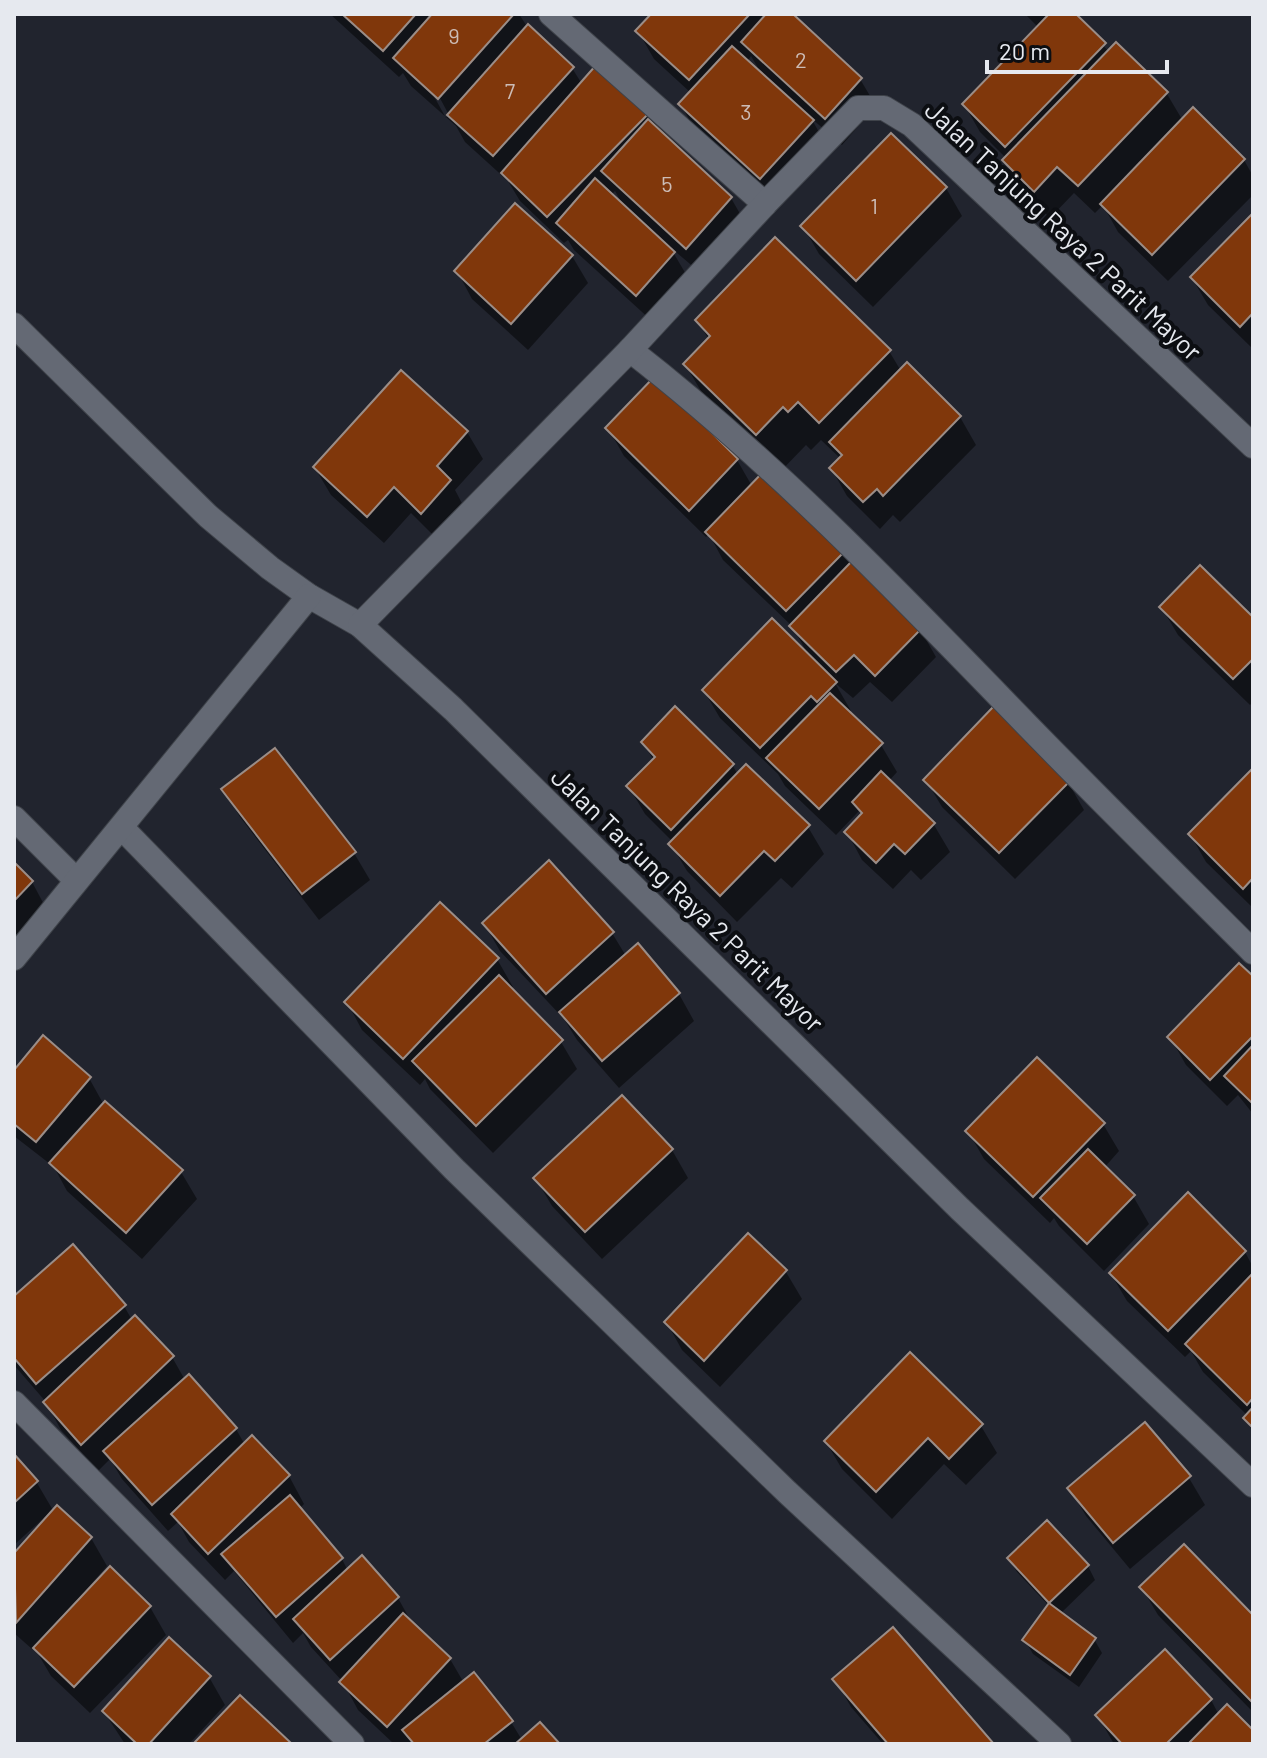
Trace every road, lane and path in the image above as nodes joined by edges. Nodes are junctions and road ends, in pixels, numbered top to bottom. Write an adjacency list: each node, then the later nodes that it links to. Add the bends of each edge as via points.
1 (551, 14): 2 (street)
2 (765, 204): 4 (street, Jalan Tanjung Raya 2 Parit Mayor); 5 (street, Jalan Tanjung Raya 2 Parit Mayor, via 858,108 884,108 912,125)
3 (14, 325): 6 (street, via 208,516)
4 (630, 350): 7 (street, Jalan Tanjung Raya 2 Parit Mayor); 11 (street, via 691,398 889,582)
5 (1253, 446)
6 (309, 596): 7 (street); 9 (street)
7 (360, 625): 14 (street, Jalan Tanjung Raya 2 Parit Mayor, via 453,709 960,1209)
8 (14, 818): 10 (street)
9 (122, 828): 10 (street); 16 (street, via 454,1169 787,1492)
10 (76, 880): 12 (street)
11 (1253, 952)
12 (14, 958)
13 (14, 1403): 15 (street)
14 (1253, 1485)
15 (352, 1744)
16 (1059, 1744)

